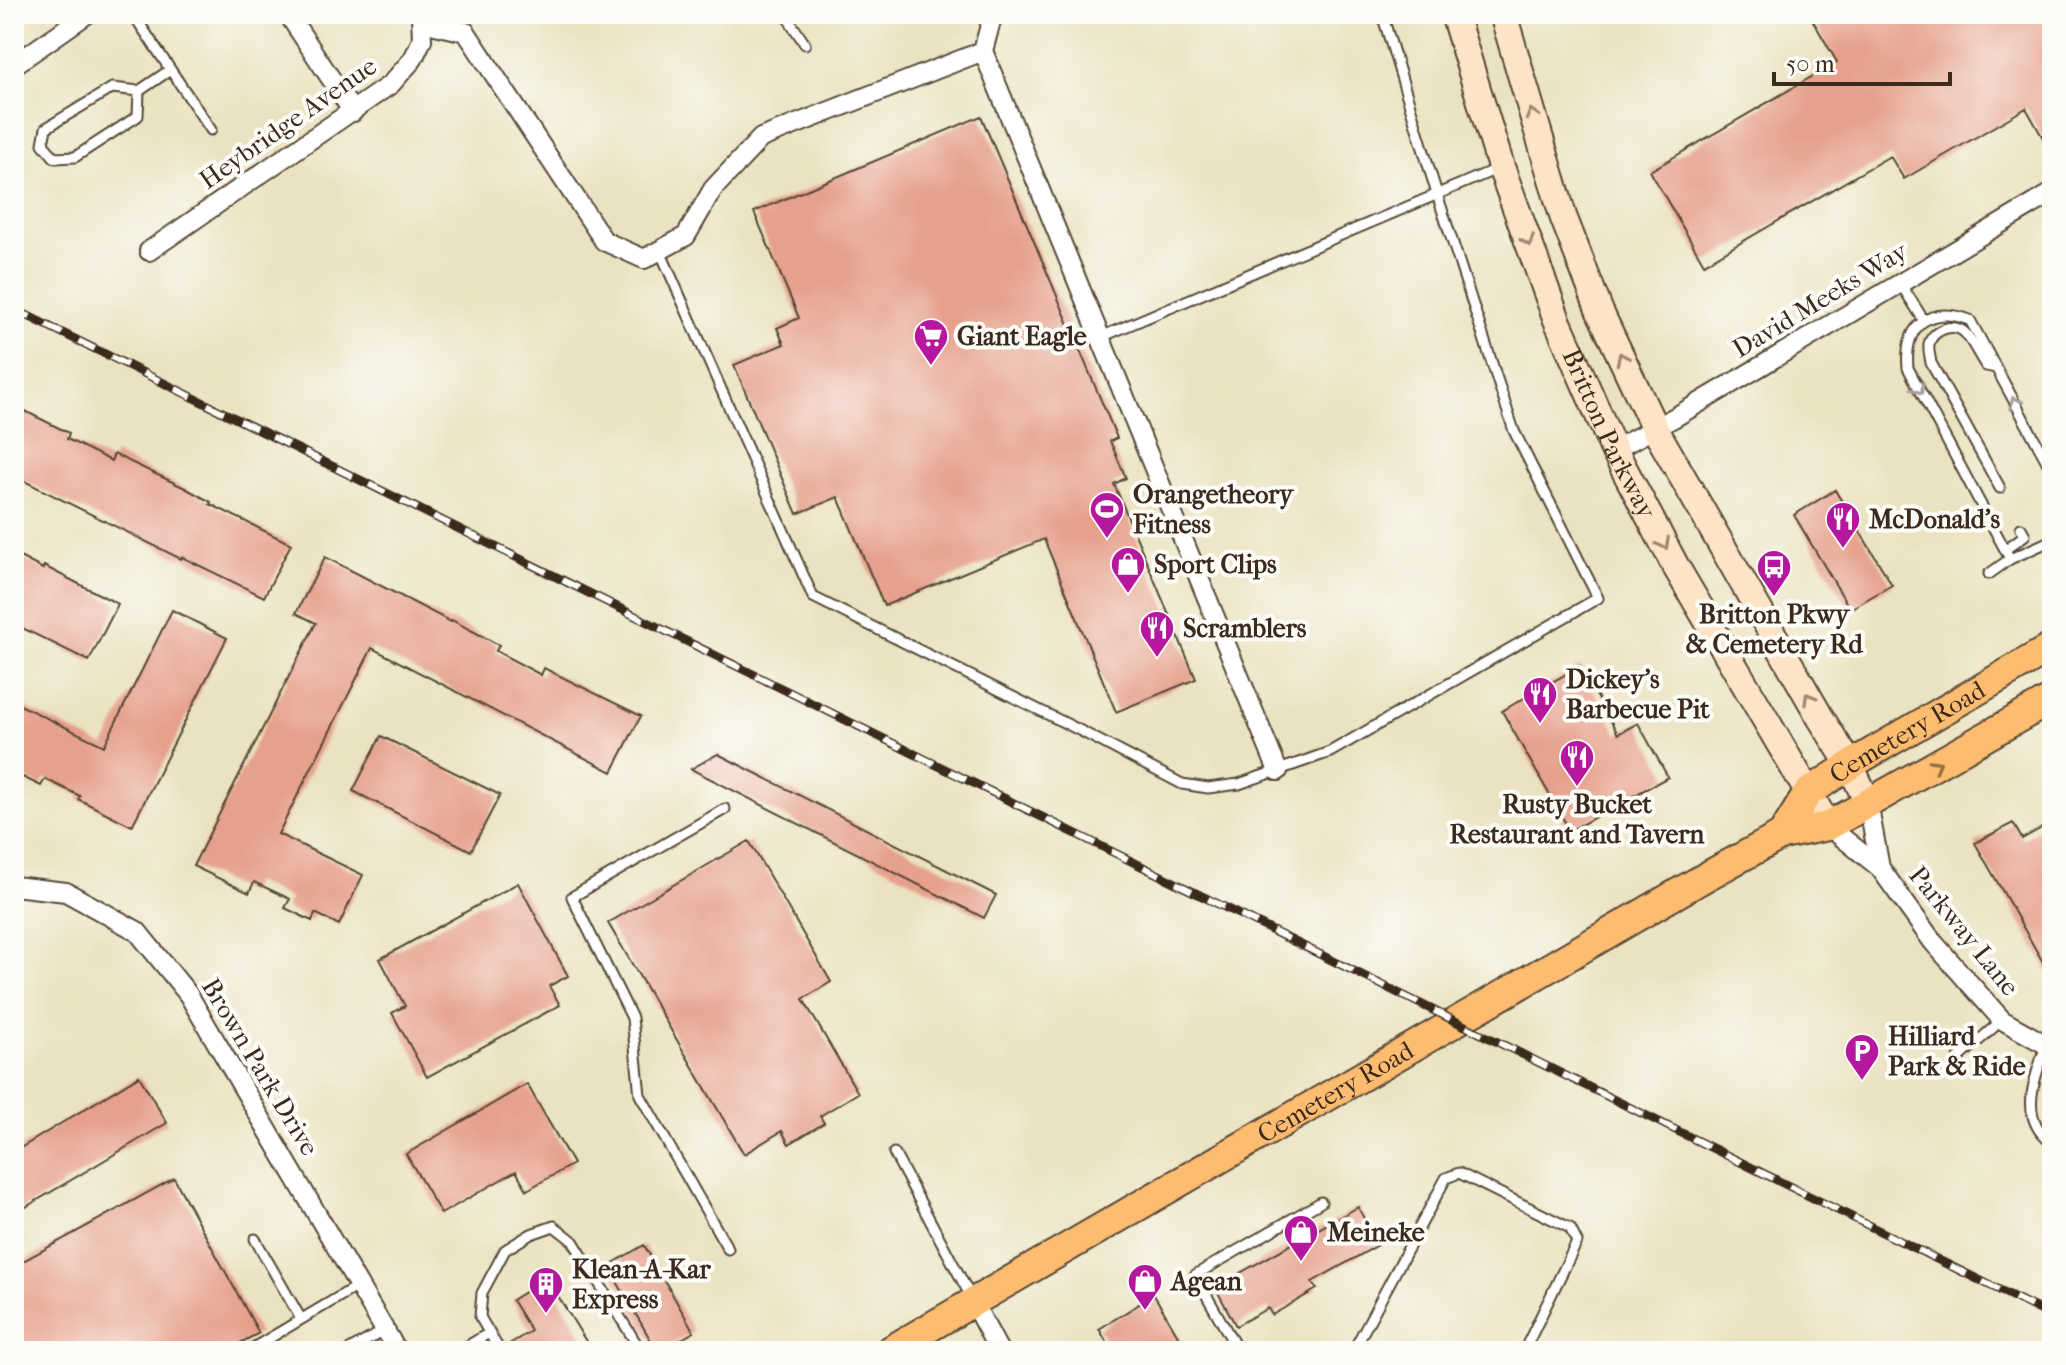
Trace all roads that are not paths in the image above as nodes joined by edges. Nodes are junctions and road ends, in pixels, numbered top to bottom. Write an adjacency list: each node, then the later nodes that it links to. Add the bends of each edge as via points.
1 (87, 14): 12 (street)
2 (133, 14): 13 (lane)
3 (288, 14): 15 (street)
4 (785, 14): 10 (lane)
5 (993, 14): 11 (street)
6 (1382, 14): 19 (lane)
7 (1454, 14): 17 (main road, Britton Parkway)
8 (1503, 14): 26 (main road, Britton Parkway, one-way to 8, via 1600,312 1563,216)
9 (421, 18): 15 (street, Heybridge Avenue, via 422,40 413,59 391,84); 21 (street, via 466,32 604,241 644,259)
10 (805, 44)
11 (983, 51): 21 (street, via 761,138 713,189 686,236); 24 (street)
12 (14, 65)
13 (170, 70): 14 (lane); 16 (lane)
14 (139, 91): 14 (lane, via 112,88 46,128 43,144 55,158 75,157 138,116)
15 (353, 112): 20 (street, Heybridge Avenue)
16 (211, 130)
17 (1501, 167): 19 (lane); 27 (main road, Britton Parkway, one-way to 27, via 1557,320)
18 (2052, 193): 22 (street, David Meeks Way)
19 (1437, 194): 24 (lane); 37 (lane, via 1514,431 1598,598 1330,752)
20 (149, 251)
21 (660, 251): 37 (lane, via 813,597 1182,784 1239,784)
22 (1900, 283): 23 (lane); 26 (street, David Meeks Way)
23 (1923, 319): 25 (lane, via 1942,315 1970,320); 32 (lane, one-way to 32, via 1910,335 1908,368)
24 (1101, 337): 37 (street)
25 (1996, 368): 28 (lane, one-way to 25); 29 (lane, via 1986,366 1963,331 1951,327 1932,337 1931,363)
26 (1655, 429): 27 (street, David Meeks Way); 36 (main road, Britton Parkway, one-way to 26)
27 (1614, 450): 38 (main road, Britton Parkway, one-way to 38)
28 (2052, 471)
29 (2000, 488)
30 (2021, 528): 32 (lane, via 2025,535)
31 (2052, 540): 32 (lane)
32 (2008, 554): 33 (lane)
33 (1989, 574)
34 (2052, 647): 36 (main road, Cemetery Road)
35 (2052, 699): 39 (main road, Cemetery Road, one-way to 35)
36 (1850, 765): 38 (main road, Cemetery Road); 39 (main road, Britton Parkway)
37 (1278, 771)
38 (1808, 793): 41 (main road, Britton Parkway); 42 (main road, Cemetery Road)
39 (1868, 803): 41 (main road, Cemetery Road); 43 (street, Parkway Lane)
40 (725, 809): 52 (lane, via 572,897 632,1018 640,1095)
41 (1828, 826): 42 (main road, Cemetery Road); 43 (street, Parkway Lane)
42 (1782, 835): 54 (main road, Cemetery Road)
43 (1880, 868): 45 (street, Parkway Lane, via 1933,942)
44 (14, 886): 53 (street, Brown Park Drive, via 66,892 137,931 192,1000)
45 (2002, 1020): 46 (street, Parkway Lane); 47 (lane)
46 (2049, 1046): 48 (lane, via 2031,1093 2032,1116)
47 (1959, 1058)
48 (2052, 1143)
49 (894, 1153): 54 (lane)
50 (1321, 1202): 66 (lane, via 1195,1275)
51 (255, 1239): 55 (lane)
52 (728, 1249)
53 (359, 1285): 55 (lane); 56 (street, Brown Park Drive)
54 (973, 1302): 64 (main road, Cemetery Road); 65 (street)
55 (301, 1319): 58 (lane)
56 (385, 1330): 59 (lane); 60 (street, Brown Park Drive)
57 (489, 1333): 61 (lane); 62 (lane); 63 (lane, via 480,1317 482,1293 505,1250 554,1226 573,1241)
58 (248, 1351)
59 (348, 1351)
60 (397, 1351)
61 (459, 1351)
62 (500, 1351)
63 (641, 1351)
64 (889, 1351)
65 (999, 1351)
66 (1238, 1351)
67 (1353, 1351): 68 (lane, via 1446,1178 1459,1173 1570,1228 1577,1242)
68 (1524, 1351)

